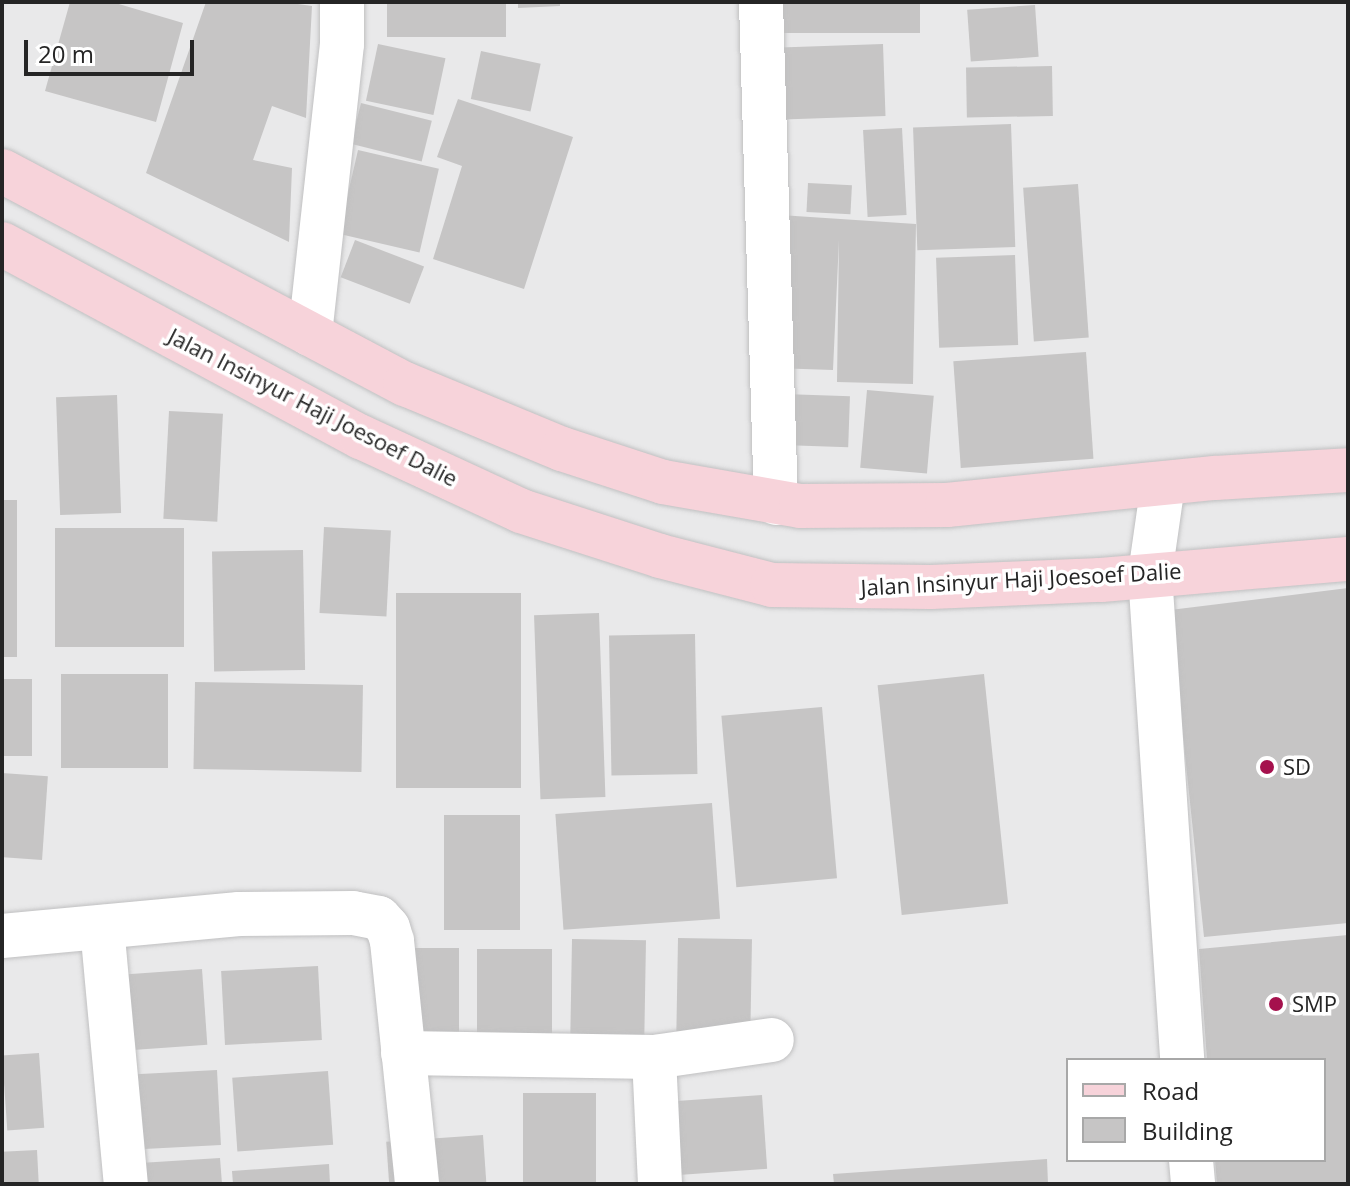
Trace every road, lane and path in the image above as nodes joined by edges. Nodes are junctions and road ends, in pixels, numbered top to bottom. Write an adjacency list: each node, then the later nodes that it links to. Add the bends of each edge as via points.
1 (342, 2): 5 (street, via 342,44)
2 (761, 2): 8 (street)
3 (2, 171): 5 (main road)
4 (2, 244): 10 (main road, Jalan Insinyur Haji Joesoef Dalie, via 361,437 521,511 660,556 772,585 931,587)
5 (310, 334): 8 (main road, via 405,384 562,449 663,482)
6 (1348, 470): 7 (main road)
7 (1163, 484): 8 (main road, via 947,505); 10 (street)
8 (776, 503)
9 (1348, 559): 10 (main road, Jalan Insinyur Haji Joesoef Dalie)
10 (1150, 574): 16 (street)
11 (102, 927): 12 (street); 14 (street, via 239,914 353,913 379,918 392,941); 18 (street)
12 (2, 936)
13 (772, 1040): 15 (street)
14 (403, 1053): 15 (street); 19 (street)
15 (654, 1057): 20 (street)
16 (1182, 1058)
17 (1191, 1162): 21 (street)
18 (126, 1184)
19 (417, 1184)
20 (660, 1184)
21 (1193, 1184)

